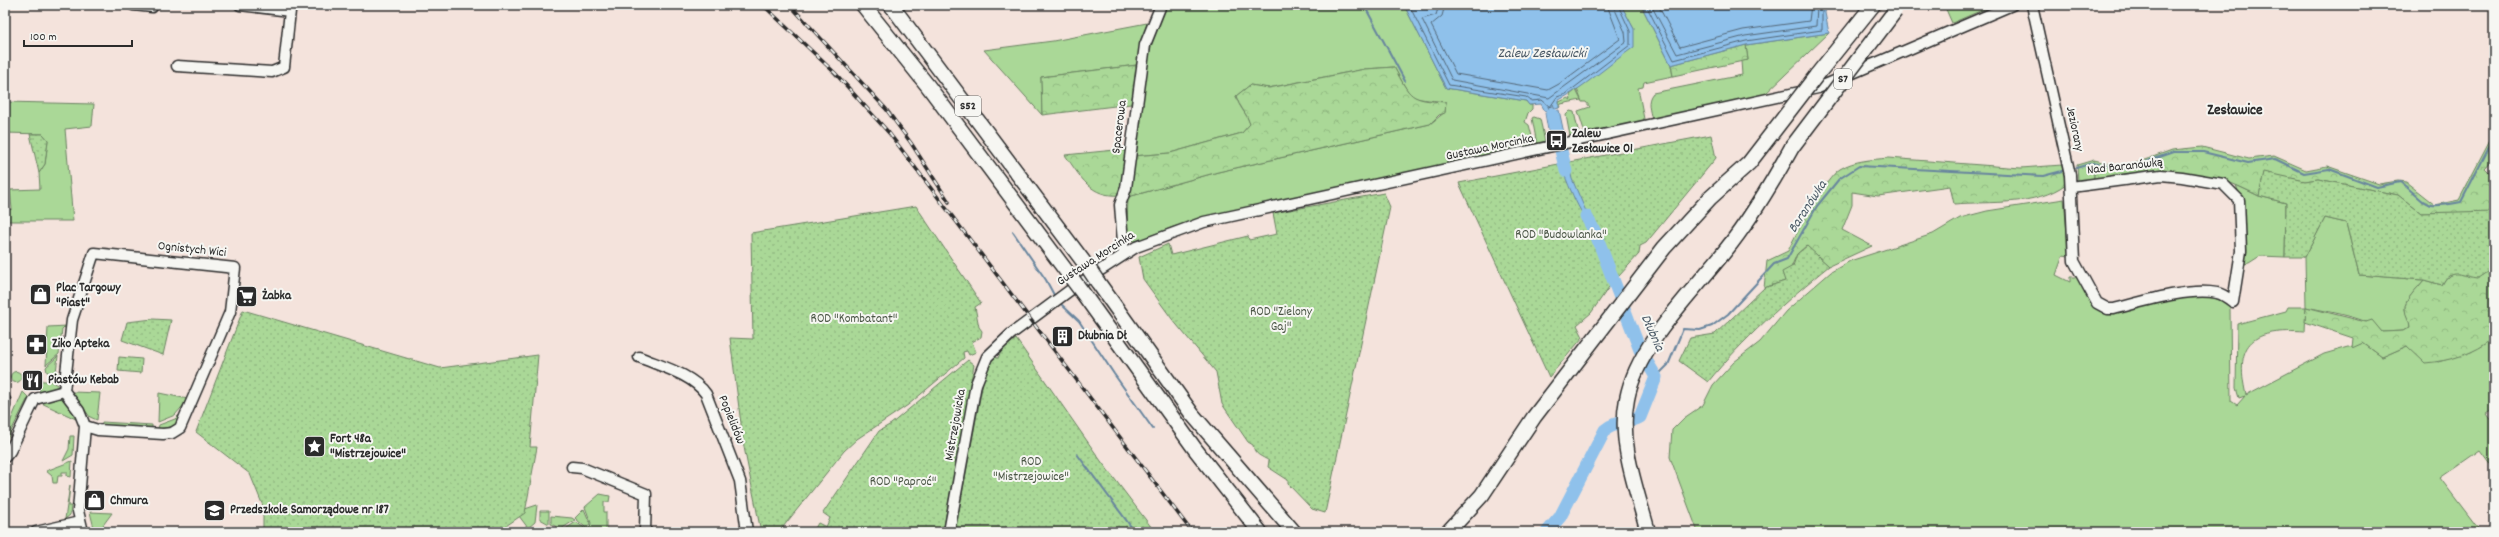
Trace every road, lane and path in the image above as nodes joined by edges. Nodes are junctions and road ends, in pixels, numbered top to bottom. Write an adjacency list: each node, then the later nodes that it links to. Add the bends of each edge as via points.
1 (133, 5): 2 (street)
2 (136, 5): 3 (street)
3 (153, 5)
4 (240, 5): 11 (street)
5 (863, 5): 31 (highway, S52, bridge, via 928,86 1195,449)
6 (891, 5): 26 (highway, S52, bridge, via 1089,269 1192,414)
7 (1161, 5): 15 (street, Spacerowa, via 1145,45 1126,188 1120,205)
8 (1873, 5): 32 (highway, S7, bridge, via 1749,163 1710,198 1664,248 1538,411 1482,495)
9 (2012, 5): 15 (street, Gustawa Morcinka, via 1818,88 1204,222 1136,246)
10 (2032, 5): 14 (street, Jeziorany)
11 (280, 8): 13 (street, via 290,11 284,67 272,72)
12 (1897, 8): 33 (highway, S7, bridge, via 1792,147 1761,201 1726,250 1648,349 1632,380 1625,418 1629,462)
13 (177, 66)
14 (2072, 187): 16 (street, Jeziorany, via 2074,261 2097,303 2108,309 2185,294 2217,293); 16 (street, Nad Baranówką, via 2161,175 2223,184 2239,200 2241,251)
15 (1124, 254): 17 (street, Gustawa Morcinka)
16 (2233, 302)
17 (1011, 334): 30 (street, Mistrzejowicka, via 987,357 979,372)
18 (639, 357): 29 (street, Popielidów, via 680,375 706,394 740,481)
19 (64, 391): 22 (street); 22 (street, Ognistych Wici, via 72,320 94,253 235,268 230,312 180,428 172,433 163,434 98,430); 23 (street, via 35,399)
20 (5, 400): 21 (street)
21 (5, 406)
22 (85, 424): 25 (street, via 78,511)
23 (5, 457)
24 (572, 467): 28 (street, via 582,468 646,494)
25 (81, 527): 27 (street)
26 (1291, 529)
27 (36, 532)
28 (645, 532)
29 (747, 532)
30 (949, 532)
31 (1260, 532)
32 (1448, 532)
33 (1648, 532)

